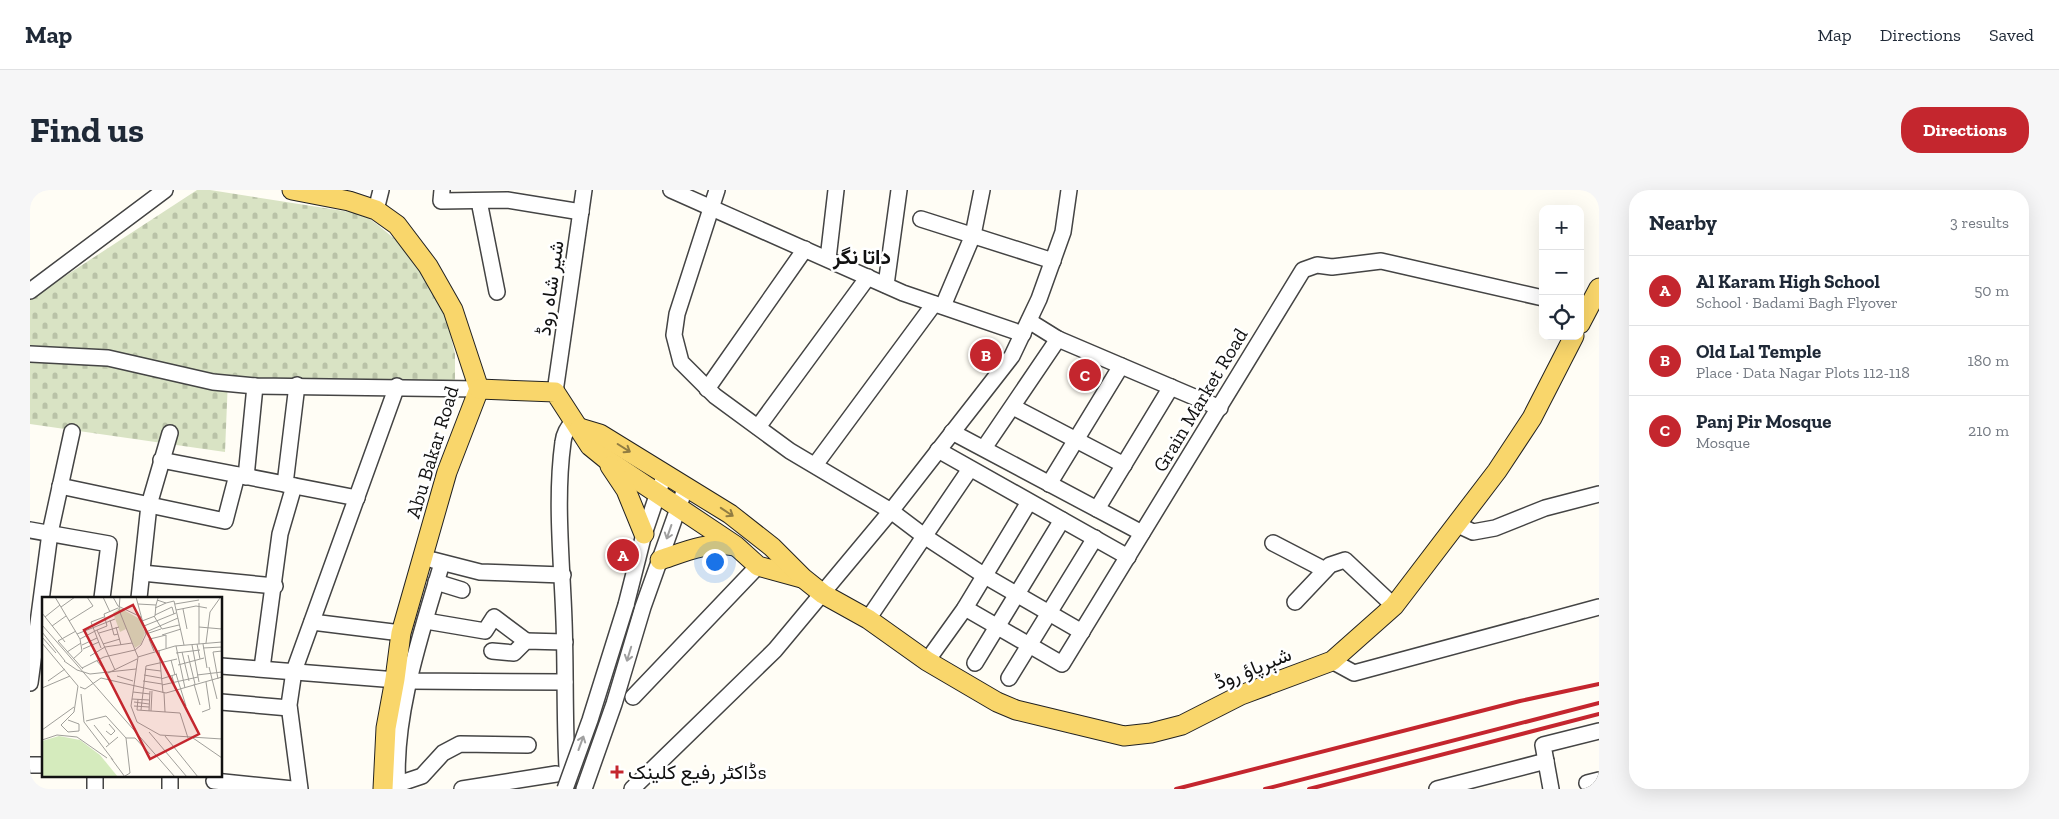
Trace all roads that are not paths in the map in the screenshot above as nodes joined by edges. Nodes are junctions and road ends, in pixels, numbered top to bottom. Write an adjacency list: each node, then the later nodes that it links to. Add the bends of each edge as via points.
1 (165, 190): 23 (street)
2 (292, 190): 12 (main road, Abu Bakar Road)
3 (381, 190): 15 (street)
4 (442, 190): 13 (street, via 441,201)
5 (584, 190): 16 (street, شیر شاہ روڈ)
6 (671, 190): 14 (street)
7 (717, 190): 14 (street)
8 (836, 190): 20 (street)
9 (899, 190): 24 (street)
10 (982, 190): 18 (street)
11 (1065, 191): 21 (street, via 1063,232)
12 (349, 196): 15 (main road, Abu Bakar Road)
13 (479, 201): 16 (street, via 507,200); 26 (street)
14 (711, 206): 19 (street); 39 (street, via 677,314 674,335 681,362)
15 (376, 210): 40 (main road, Abu Bakar Road, via 397,225 440,285 453,310)
16 (581, 212): 41 (street, شیر شاہ روڈ)
17 (922, 219): 18 (street)
18 (973, 235): 21 (street); 28 (street)
19 (805, 248): 20 (street); 39 (street)
20 (828, 259): 22 (street)
21 (1053, 261): 30 (street)
22 (868, 277): 24 (street); 45 (street)
23 (33, 285)
24 (886, 285): 28 (street)
25 (1599, 288): 29 (main road)
26 (497, 292)
27 (1539, 297): 43 (street, Grain Market Road, via 1382,261 1332,267 1317,265 1302,270)
28 (938, 305): 30 (street); 55 (street)
29 (1584, 311)
30 (1026, 327): 31 (street); 47 (street, via 1012,356)
31 (1058, 339): 34 (street); 42 (street)
32 (1572, 340): 72 (main road, شېرپاؤ روڈ, via 1532,418)
33 (30, 354): 36 (street, via 108,358 213,382)
34 (1121, 366): 38 (street); 49 (street)
35 (297, 385): 36 (street); 37 (street); 60 (street)
36 (256, 386): 58 (street)
37 (397, 386): 40 (street); 65 (street)
38 (1171, 387): 43 (street); 54 (street)
39 (707, 388): 45 (street)
40 (479, 389): 41 (main road); 81 (main road, Abu Bakar Road, via 447,472)
41 (555, 392): 44 (main road)
42 (1013, 407): 49 (street); 50 (street)
43 (1220, 408): 75 (street, Grain Market Road)
44 (577, 425): 52 (main road, via 590,446); 57 (main road, one-way to 57, via 600,434); 88 (street, via 568,428 563,442 560,505)
45 (758, 427): 55 (street)
46 (72, 432): 61 (street)
47 (952, 432): 50 (street); 51 (street)
48 (170, 433): 53 (street)
49 (1076, 440): 54 (street); 59 (street)
50 (984, 448): 59 (street)
51 (938, 450): 56 (street); 70 (street)
52 (606, 459): 63 (main road); 76 (main road, via 626,490)
53 (161, 460): 58 (street); 67 (street)
54 (1124, 465): 69 (street)
55 (815, 466): 70 (street)
56 (970, 468): 66 (street); 77 (street)
57 (664, 473): 62 (main road); 63 (street)
58 (242, 476): 60 (street); 67 (street, via 225,521)
59 (1049, 484): 69 (street)
60 (289, 485): 65 (street); 92 (street)
61 (60, 486): 67 (street); 74 (street)
62 (686, 486): 68 (street); 90 (main road, one-way to 90, via 730,514 772,547)
63 (657, 494): 68 (main road); 76 (street)
64 (1599, 494): 72 (street, via 1545,508 1495,528 1473,532)
65 (357, 498): 106 (street)
66 (1029, 502): 71 (street); 89 (street)
67 (148, 505): 87 (street)
68 (678, 507): 80 (main road); 83 (street, one-way to 83)
69 (1098, 509): 75 (street)
70 (892, 511): 77 (street); 96 (street)
71 (1062, 520): 78 (street); 94 (street)
72 (1456, 524): 100 (main road, شېرپاؤ روڈ)
73 (30, 530): 74 (street)
74 (50, 533): 95 (street); 97 (street, via 109,544)
75 (1142, 533): 82 (street, Grain Market Road)
76 (644, 534): 142 (street, one-way to 76, bridge, via 626,605)
77 (924, 536): 89 (street); 104 (street)
78 (1095, 538): 82 (street); 103 (street)
79 (1273, 543): 86 (street)
80 (736, 546): 83 (main road, via 722,543); 85 (main road)
81 (424, 557): 84 (street); 109 (main road, Abu Bakar Road)
82 (1128, 557): 108 (street, Grain Market Road)
83 (660, 560): 143 (street, one-way to 143)
84 (442, 563): 88 (street, via 480,572); 91 (street)
85 (758, 566): 90 (main road); 124 (street)
86 (1325, 570): 99 (street); 100 (street, via 1345,560)
87 (142, 573): 92 (street); 98 (street)
88 (563, 575): 111 (street)
89 (985, 576): 94 (street); 101 (street)
90 (803, 578): 96 (main road, شېرپاؤ روڈ)
91 (436, 582): 93 (street); 105 (street)
92 (275, 586): 118 (street)
93 (462, 590)
94 (1017, 593): 103 (street); 107 (street)
95 (36, 594): 123 (street)
96 (824, 594): 104 (main road, شېرپاؤ روڈ); 144 (street, via 775,650)
97 (102, 597)
98 (139, 597)
99 (1295, 602)
100 (1394, 606): 115 (main road, شېرپاؤ روڈ)
101 (965, 608): 107 (street, Grain Market Road); 114 (street)
102 (1599, 608): 115 (street, via 1354,672)
103 (1049, 613): 108 (street); 112 (street)
104 (868, 619): 114 (main road, شېرپاؤ روڈ)
105 (426, 621): 110 (street, via 485,631 494,617); 121 (street)
106 (312, 622): 109 (street); 119 (street)
107 (996, 626): 112 (street, Grain Market Road); 116 (street)
108 (1082, 632): 112 (street, Grain Market Road, via 1062,664)
109 (401, 633): 121 (main road, Abu Bakar Road)
110 (526, 641): 111 (street); 113 (street, via 514,653)
111 (565, 642): 122 (street)
112 (1029, 645): 120 (street)
113 (492, 651)
114 (927, 661): 115 (main road, شېرپاؤ روڈ, via 1016,710 1124,736 1182,725 1241,695)
115 (1332, 661)
116 (974, 663)
117 (222, 666): 118 (street)
118 (262, 668): 119 (street)
119 (294, 671): 121 (street); 126 (street)
120 (1009, 678)
121 (402, 680): 122 (street); 135 (main road, Abu Bakar Road, via 386,728)
122 (565, 682): 142 (street)
123 (30, 684)
124 (633, 698)
125 (222, 702): 126 (street)
126 (289, 708): 140 (street)
127 (1599, 731): 129 (street, via 1543,745)
128 (528, 745): 135 (street, via 460,744 443,753 422,776)
129 (1546, 761): 145 (street); 146 (street)
130 (556, 774): 136 (street)
131 (95, 776): 137 (street)
132 (170, 776): 138 (street)
133 (214, 782): 134 (street)
134 (256, 787): 139 (street)
135 (393, 787)
136 (490, 787): 141 (street)
137 (95, 789)
138 (170, 789)
139 (293, 789)
140 (300, 789)
141 (462, 789)
142 (567, 789)
143 (584, 789)
144 (632, 789)
145 (1437, 789)
146 (1551, 789)

